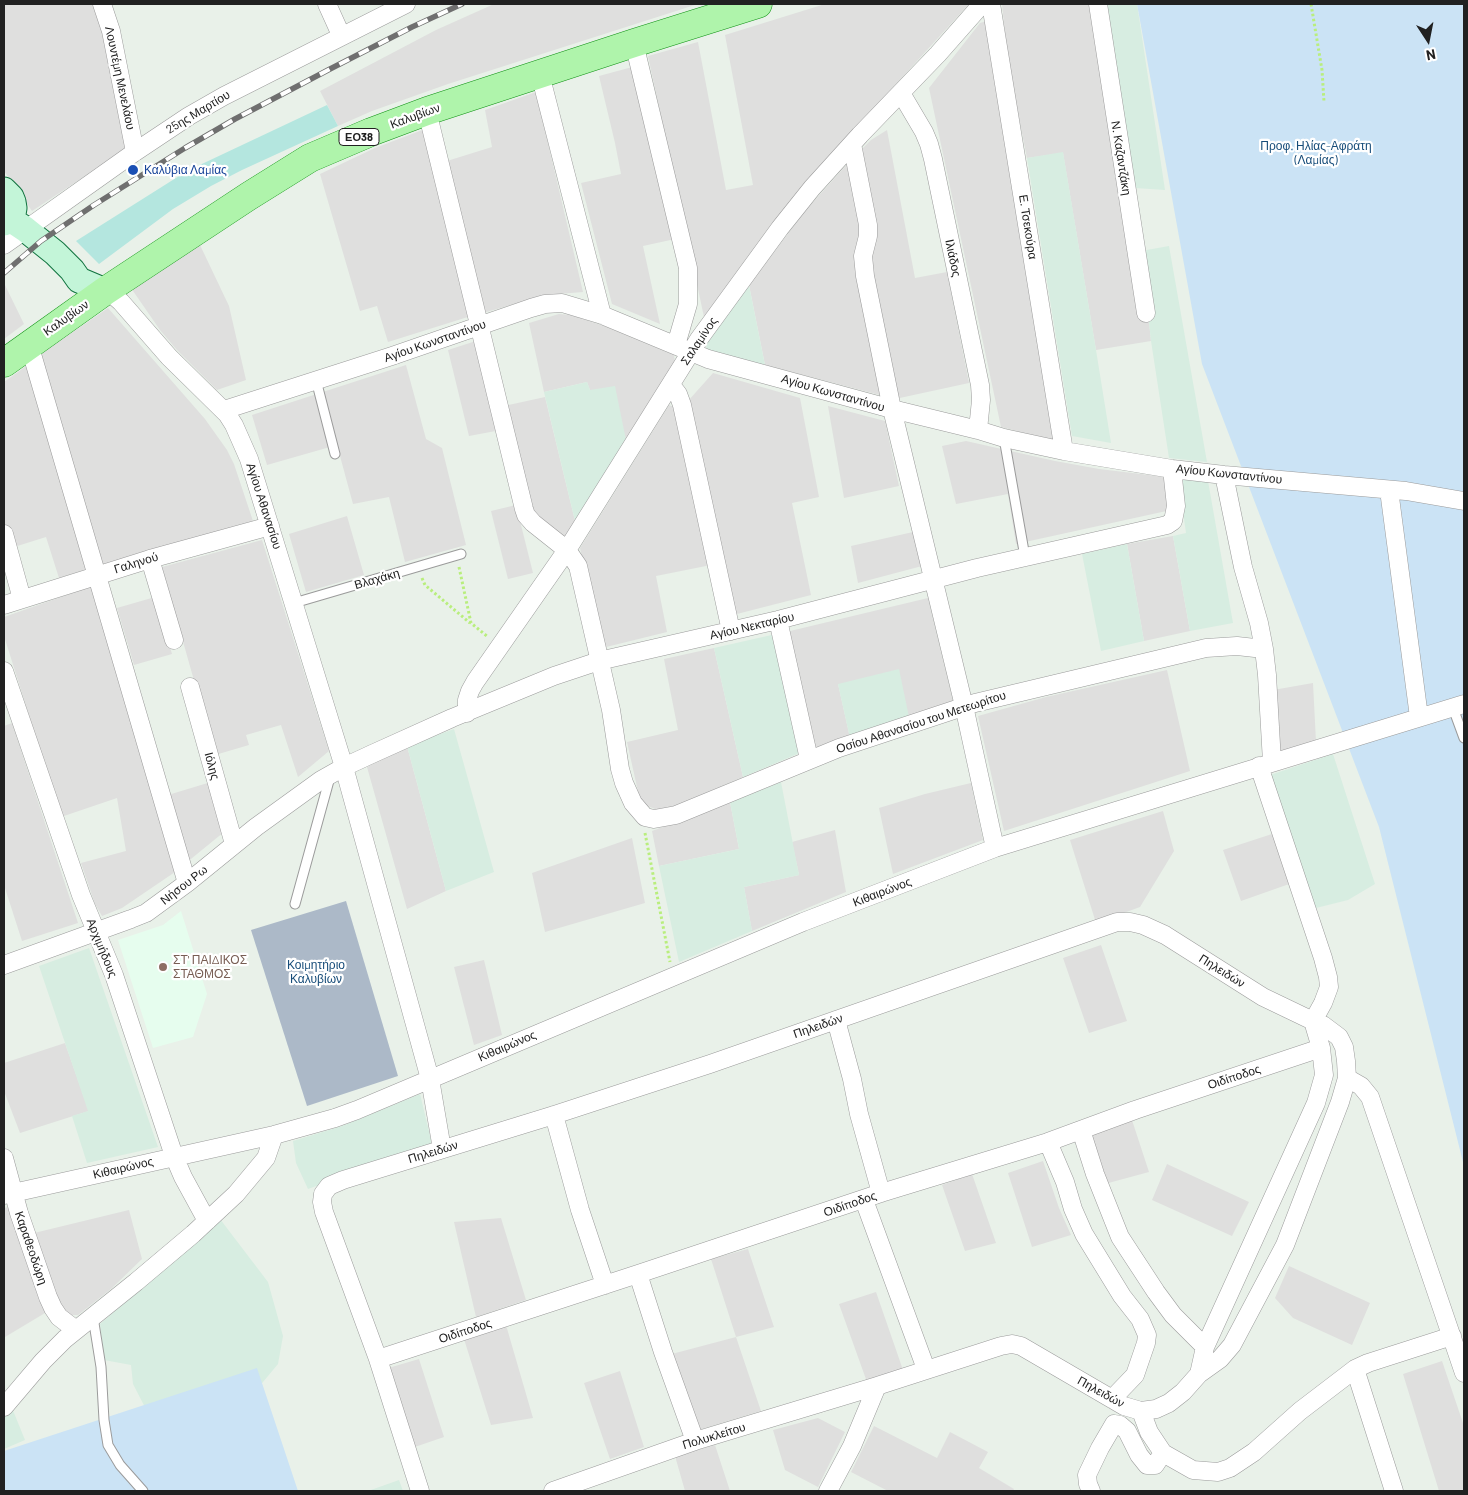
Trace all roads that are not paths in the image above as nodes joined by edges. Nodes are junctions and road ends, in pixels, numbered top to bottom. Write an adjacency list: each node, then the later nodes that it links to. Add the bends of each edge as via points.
1 (102, 4): 14 (street, Λουντέμη Μενελάου, via 112,31)
2 (327, 4): 8 (street)
3 (406, 4): 8 (street, 25ης Μαρτίου)
4 (758, 4): 9 (main road, Καλυβίων / ΕΟ38)
5 (982, 4): 11 (street, Σαλαμίνος)
6 (991, 4): 31 (street, Ε. Τσεκούρα)
7 (1098, 4): 19 (street, Ν. Καζαντζάκη)
8 (341, 35): 14 (street, 25ης Μαρτίου, via 224,96)
9 (634, 43): 10 (main road, Καλυβίων / ΕΟ38); 23 (street, via 688,268)
10 (540, 74): 12 (main road, Καλυβίων / ΕΟ38); 20 (street)
11 (901, 93): 13 (street, Σαλαμίνος); 29 (street, Ιλιάδος, via 924,132 933,159 980,385)
12 (427, 111): 18 (main road, Καλυβίων / ΕΟ38, via 297,166); 21 (street)
13 (852, 144): 23 (street, Σαλαμίνος, via 812,188); 27 (street, via 868,224 862,256 865,276)
14 (135, 152): 16 (street, 25ης Μαρτίου)
15 (4, 190): 16 (street, via 13,202)
16 (13, 224): 17 (street, 25ης Μαρτίου); 18 (street, via 55,253 80,280)
17 (4, 245)
18 (105, 291): 22 (main road, Καλυβίων / ΕΟ38); 28 (street, Αγίου Αθανασίου, via 121,302 169,357)
19 (1146, 313)
20 (602, 315): 21 (street, Αγίου Κωνσταντίνου, via 554,302); 23 (street, Αγίου Κωνσταντίνου)
21 (479, 326): 25 (street, Αγίου Κωνσταντίνου); 39 (street, via 525,513)
22 (29, 344): 24 (main road, Καλυβίων / ΕΟ38); 44 (street)
23 (683, 349): 26 (street, Σαλαμίνος); 27 (street, Αγίου Κωνσταντίνου, via 708,359)
24 (4, 362)
25 (316, 380): 28 (street, Αγίου Κωνσταντίνου); 32 (lane)
26 (671, 385): 39 (street, Σαλαμίνος); 50 (street, via 682,405)
27 (892, 409): 29 (street, Αγίου Κωνσταντίνου); 45 (street)
28 (224, 410): 37 (street, Αγίου Αθανασίου, via 249,460)
29 (978, 430): 30 (street, Αγίου Κωνσταντίνου)
30 (1004, 438): 31 (street, Αγίου Κωνσταντίνου); 41 (lane)
31 (1064, 451): 33 (street, Αγίου Κωνσταντίνου)
32 (335, 454)
33 (1172, 469): 34 (street, Αγίου Κωνσταντίνου); 41 (street, Αγίου Νεκταρίου, via 1176,506 1173,521 1167,525)
34 (1224, 475): 35 (street, Αγίου Κωνσταντίνου); 52 (street)
35 (1389, 490): 36 (street, Αγίου Κωνσταντίνου); 59 (street)
36 (1464, 501)
37 (270, 526): 42 (street, Γαληνού); 47 (street, Αγίου Αθανασίου)
38 (4, 534): 43 (street)
39 (567, 550): 53 (street, via 578,566); 58 (street, Σαλαμίνος, via 470,692)
40 (458, 555): 47 (lane, Βλαχάκη)
41 (1025, 557): 45 (street, Αγίου Νεκταρίου)
42 (150, 558): 44 (street, Γαληνού); 51 (street)
43 (8, 565): 46 (street)
44 (97, 575): 46 (street, Γαληνού); 66 (street)
45 (933, 579): 49 (street, Αγίου Νεκταρίου); 56 (street)
46 (22, 599): 48 (street, Γαληνού)
47 (294, 603): 63 (street, Αγίου Αθανασίου)
48 (4, 605)
49 (778, 620): 50 (street, Αγίου Νεκταρίου); 61 (street)
50 (731, 631): 53 (street, Αγίου Νεκταρίου)
51 (174, 640)
52 (1264, 649): 56 (street, Οσίου Αθανασίου του Μετεωρίτου, via 1206,648); 62 (street, via 1268,675)
53 (599, 661): 58 (street, Αγίου Νεκταρίου); 61 (street, Οσίου Αθανασίου του Μετεωρίτου, via 624,783 633,803 645,817 654,819 676,815)
54 (4, 671): 68 (street, Αρχιμήδους, via 81,895)
55 (190, 688): 64 (street, Ιόλης)
56 (964, 706): 61 (street, Οσίου Αθανασίου του Μετεωρίτου); 65 (street)
57 (1459, 706): 59 (street, Κιθαιρώνος); 60 (lane)
58 (466, 712): 63 (street, Αγίου Νεκταρίου)
59 (1419, 717): 62 (street, Κιθαιρώνος)
60 (1464, 738)
61 (809, 759)
62 (1266, 764): 65 (street, Κιθαιρώνος); 71 (street, via 1330,987)
63 (338, 770): 64 (street, Νήσου Ρω); 67 (lane); 74 (street, Αγίου Αθανασίου)
64 (234, 844): 66 (street, Νήσου Ρω)
65 (995, 848): 74 (street, Κιθαιρώνος, via 803,922)
66 (187, 883): 68 (street, Νήσου Ρω, via 146,913)
67 (295, 904)
68 (97, 931): 69 (street, Νήσου Ρω); 80 (street, Αρχιμήδους)
69 (4, 965)
70 (836, 1020): 71 (street, Πηλειδών, via 1117,922 1130,922 1165,935 1263,997); 75 (street, Πηλειδών); 82 (street)
71 (1312, 1021): 72 (street); 73 (street, Πηλειδών, via 1339,1037 1344,1048)
72 (1321, 1048): 76 (street, Οιδίποδος); 91 (street, via 1324,1074 1316,1103)
73 (1347, 1078): 90 (street, via 1361,1086 1370,1097); 96 (street, via 1285,1245 1232,1345 1220,1359)
74 (430, 1079): 77 (street, Κιθαιρώνος, via 335,1118); 79 (street, Αγίου Αθανασίου)
75 (554, 1115): 79 (street, Πηλειδών); 87 (street)
76 (1082, 1130): 78 (street, Οιδίποδος); 91 (street, via 1120,1237 1173,1315)
77 (274, 1135): 80 (street, Κιθαιρώνος); 85 (street, via 266,1158 252,1176)
78 (1048, 1142): 82 (street, Οιδίποδος); 98 (street, via 1084,1234 1140,1319 1147,1335 1135,1375)
79 (442, 1149): 92 (street, Πηλειδών, via 343,1180 329,1186 323,1194 324,1212)
80 (174, 1156): 83 (street, Κιθαιρώνος); 85 (street, Αρχιμήδους)
81 (4, 1158): 83 (street, Καραθεοδώρη)
82 (882, 1193): 84 (street, Οιδίποδος)
83 (8, 1194): 89 (street, Καραθεοδώρη, via 53,1308 58,1317)
84 (864, 1200): 86 (street, Οιδίποδος); 93 (street)
85 (207, 1221): 88 (street)
86 (638, 1274): 87 (street, Οιδίποδος); 101 (street)
87 (605, 1285): 92 (street, Οιδίποδος)
88 (93, 1317): 89 (street); 104 (lane, via 108,1445)
89 (76, 1330): 99 (street, via 43,1361)
90 (1452, 1336): 94 (street); 95 (street)
91 (1204, 1347): 96 (street)
92 (378, 1359): 105 (street)
93 (926, 1369): 97 (street, Πηλειδών); 98 (street, Πηλειδών, via 1012,1344 1021,1346)
94 (1355, 1369): 102 (street, via 1230,1468 1218,1472 1193,1470); 109 (street)
95 (1464, 1373)
96 (1199, 1374): 100 (street, via 1169,1403)
97 (877, 1386): 101 (street, Πολυκλείτου); 107 (street, via 852,1446)
98 (1112, 1399): 100 (street, Πηλειδών)
99 (4, 1407)
100 (1141, 1412): 102 (street, via 1149,1432)
101 (695, 1441): 103 (street, Πολυκλείτου)
102 (1164, 1454): 108 (street, via 1155,1465 1148,1465 1127,1431 1114,1424 1087,1475)
103 (585, 1486): 106 (street, Πολυκλείτου)
104 (142, 1491)
105 (420, 1491)
106 (552, 1491)
107 (828, 1491)
108 (1091, 1491)
109 (1394, 1491)

